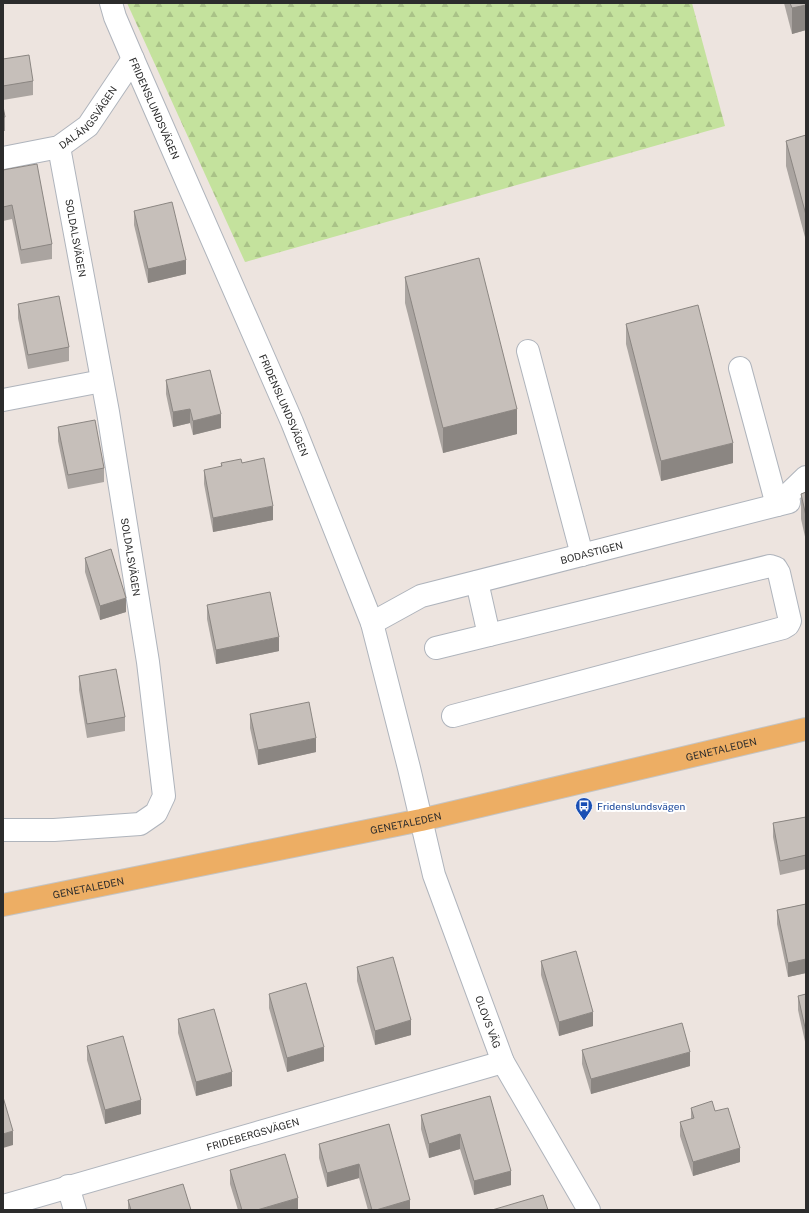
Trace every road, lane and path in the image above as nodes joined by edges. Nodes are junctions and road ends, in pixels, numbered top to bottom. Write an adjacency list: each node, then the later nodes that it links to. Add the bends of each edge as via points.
1 (111, 3): 2 (street, FRIDENSLUNDSVÄGEN)
2 (132, 59): 3 (street, DALÄNGSVÄGEN, via 88,126); 14 (street, FRIDENSLUNDSVÄGEN, via 292,422)
3 (59, 147): 4 (street, DALÄNGSVÄGEN); 7 (street, SOLDALSVÄGEN)
4 (3, 158)
5 (528, 351): 12 (street)
6 (740, 368): 11 (street)
7 (102, 381): 8 (street); 20 (street, SOLDALSVÄGEN, via 148,662 164,796 156,813 140,824 54,830)
8 (3, 400)
9 (806, 477): 11 (street, BODASTIGEN)
10 (806, 497): 11 (street)
11 (777, 505): 12 (street, BODASTIGEN)
12 (582, 555): 13 (street, BODASTIGEN)
13 (477, 582): 14 (street, BODASTIGEN, via 421,596); 15 (street)
14 (372, 623): 19 (street, FRIDENSLUNDSVÄGEN)
15 (488, 635): 16 (street); 17 (street, via 770,566 776,568 779,573 790,621 783,628)
16 (436, 648)
17 (454, 716)
18 (806, 729): 19 (main road, GENETALEDEN)
19 (420, 820): 21 (main road, GENETALEDEN); 22 (street, OLOVS VÄG, via 434,874)
20 (3, 830)
21 (3, 905)
22 (503, 1062): 23 (street, FRIDEBERGSVÄGEN); 26 (street, OLOVS VÄG)
23 (68, 1186): 24 (street, FRIDEBERGSVÄGEN); 25 (street)
24 (3, 1206)
25 (75, 1210)
26 (588, 1210)

